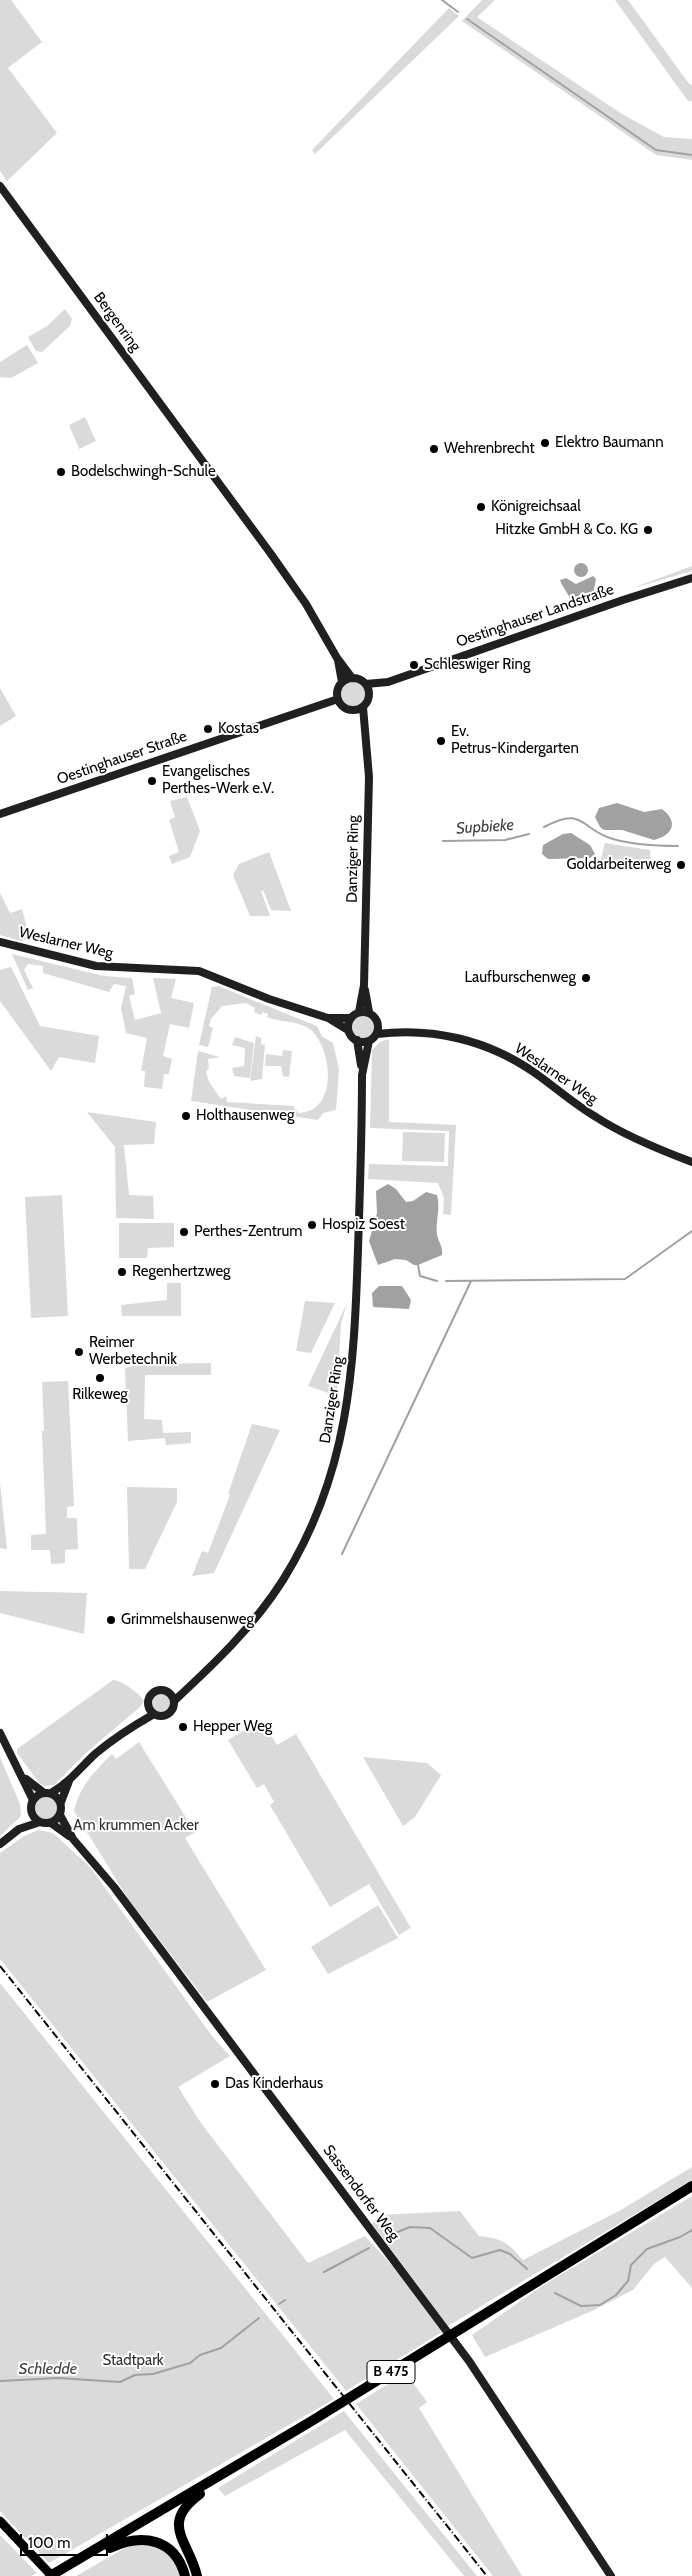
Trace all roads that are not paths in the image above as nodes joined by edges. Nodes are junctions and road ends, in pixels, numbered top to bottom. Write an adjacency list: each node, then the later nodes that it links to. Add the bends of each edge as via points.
1 (0, 186): 3 (main road, Bergenring, via 306,604)
2 (692, 578): 6 (main road, Oestinghauser Landstraße)
3 (337, 658): 4 (main road); 5 (main road)
4 (352, 678): 5 (main road); 7 (main road)
5 (342, 682): 9 (main road)
6 (388, 682): 7 (main road, Oestinghauser Landstraße); 8 (main road, Oestinghauser Landstraße)
7 (366, 684): 8 (main road)
8 (369, 694): 10 (main road)
9 (338, 699): 11 (main road, via 344,707); 13 (main road, Oestinghauser Straße)
10 (363, 707): 11 (main road); 12 (main road, Danziger Ring)
11 (353, 710): 12 (main road, Danziger Ring)
12 (365, 734): 15 (main road, Danziger Ring, via 369,777)
13 (0, 814)
14 (0, 942): 18 (main road, Weslarner Weg, via 96,966 188,970 215,976)
15 (364, 985): 16 (main road, Danziger Ring); 17 (main road, Danziger Ring)
16 (359, 1012): 17 (main road); 19 (main road)
17 (369, 1012): 20 (main road)
18 (328, 1018): 19 (main road, Weslarner Weg); 21 (main road, Weslarner Weg)
19 (350, 1018): 21 (main road)
20 (378, 1024): 22 (main road, Weslarner Weg); 23 (main road)
21 (348, 1030): 24 (main road)
22 (398, 1031): 23 (main road, Weslarner Weg); 27 (main road, Weslarner Weg, via 460,1038 498,1052 533,1071 602,1121)
23 (377, 1034): 25 (main road)
24 (356, 1040): 25 (main road); 26 (main road, Danziger Ring)
25 (368, 1041): 26 (main road, Danziger Ring)
26 (362, 1075): 28 (main road, Danziger Ring, via 352,1371 345,1426 332,1474 318,1511 283,1580 235,1642)
27 (692, 1162)
28 (192, 1682): 29 (main road, Danziger Ring); 30 (main road, Danziger Ring)
29 (169, 1693): 30 (main road); 31 (main road, via 154,1692)
30 (174, 1701): 32 (main road, via 169,1714)
31 (149, 1706): 32 (main road); 33 (main road)
32 (154, 1714): 33 (main road)
33 (134, 1724): 36 (main road, via 97,1753)
34 (0, 1733): 35 (main road)
35 (22, 1775): 37 (main road, via 34,1787); 38 (main road)
36 (69, 1782): 37 (main road); 39 (main road)
37 (47, 1793): 38 (main road); 39 (main road)
38 (33, 1800): 40 (main road)
39 (61, 1802): 41 (main road)
40 (32, 1814): 42 (main road); 44 (main road)
41 (60, 1815): 43 (main road); 45 (main road, Sassendorfer Weg)
42 (40, 1822): 43 (main road); 44 (main road)
43 (51, 1823): 45 (main road, Sassendorfer Weg)
44 (20, 1830): 46 (main road)
45 (72, 1839): 54 (main road, Sassendorfer Weg, via 114,1887 469,2360)
46 (0, 1844)
47 (692, 2186): 48 (highway, B 475)
48 (234, 2467): 50 (highway, B 475); 53 (highway, via 232,2474 190,2502 180,2517 180,2537)
49 (0, 2521): 51 (main road)
50 (84, 2557): 51 (highway, B 475); 52 (highway, via 130,2540 152,2540 172,2552 181,2563)
51 (51, 2576)
52 (185, 2576)
53 (197, 2576)
54 (611, 2576)

